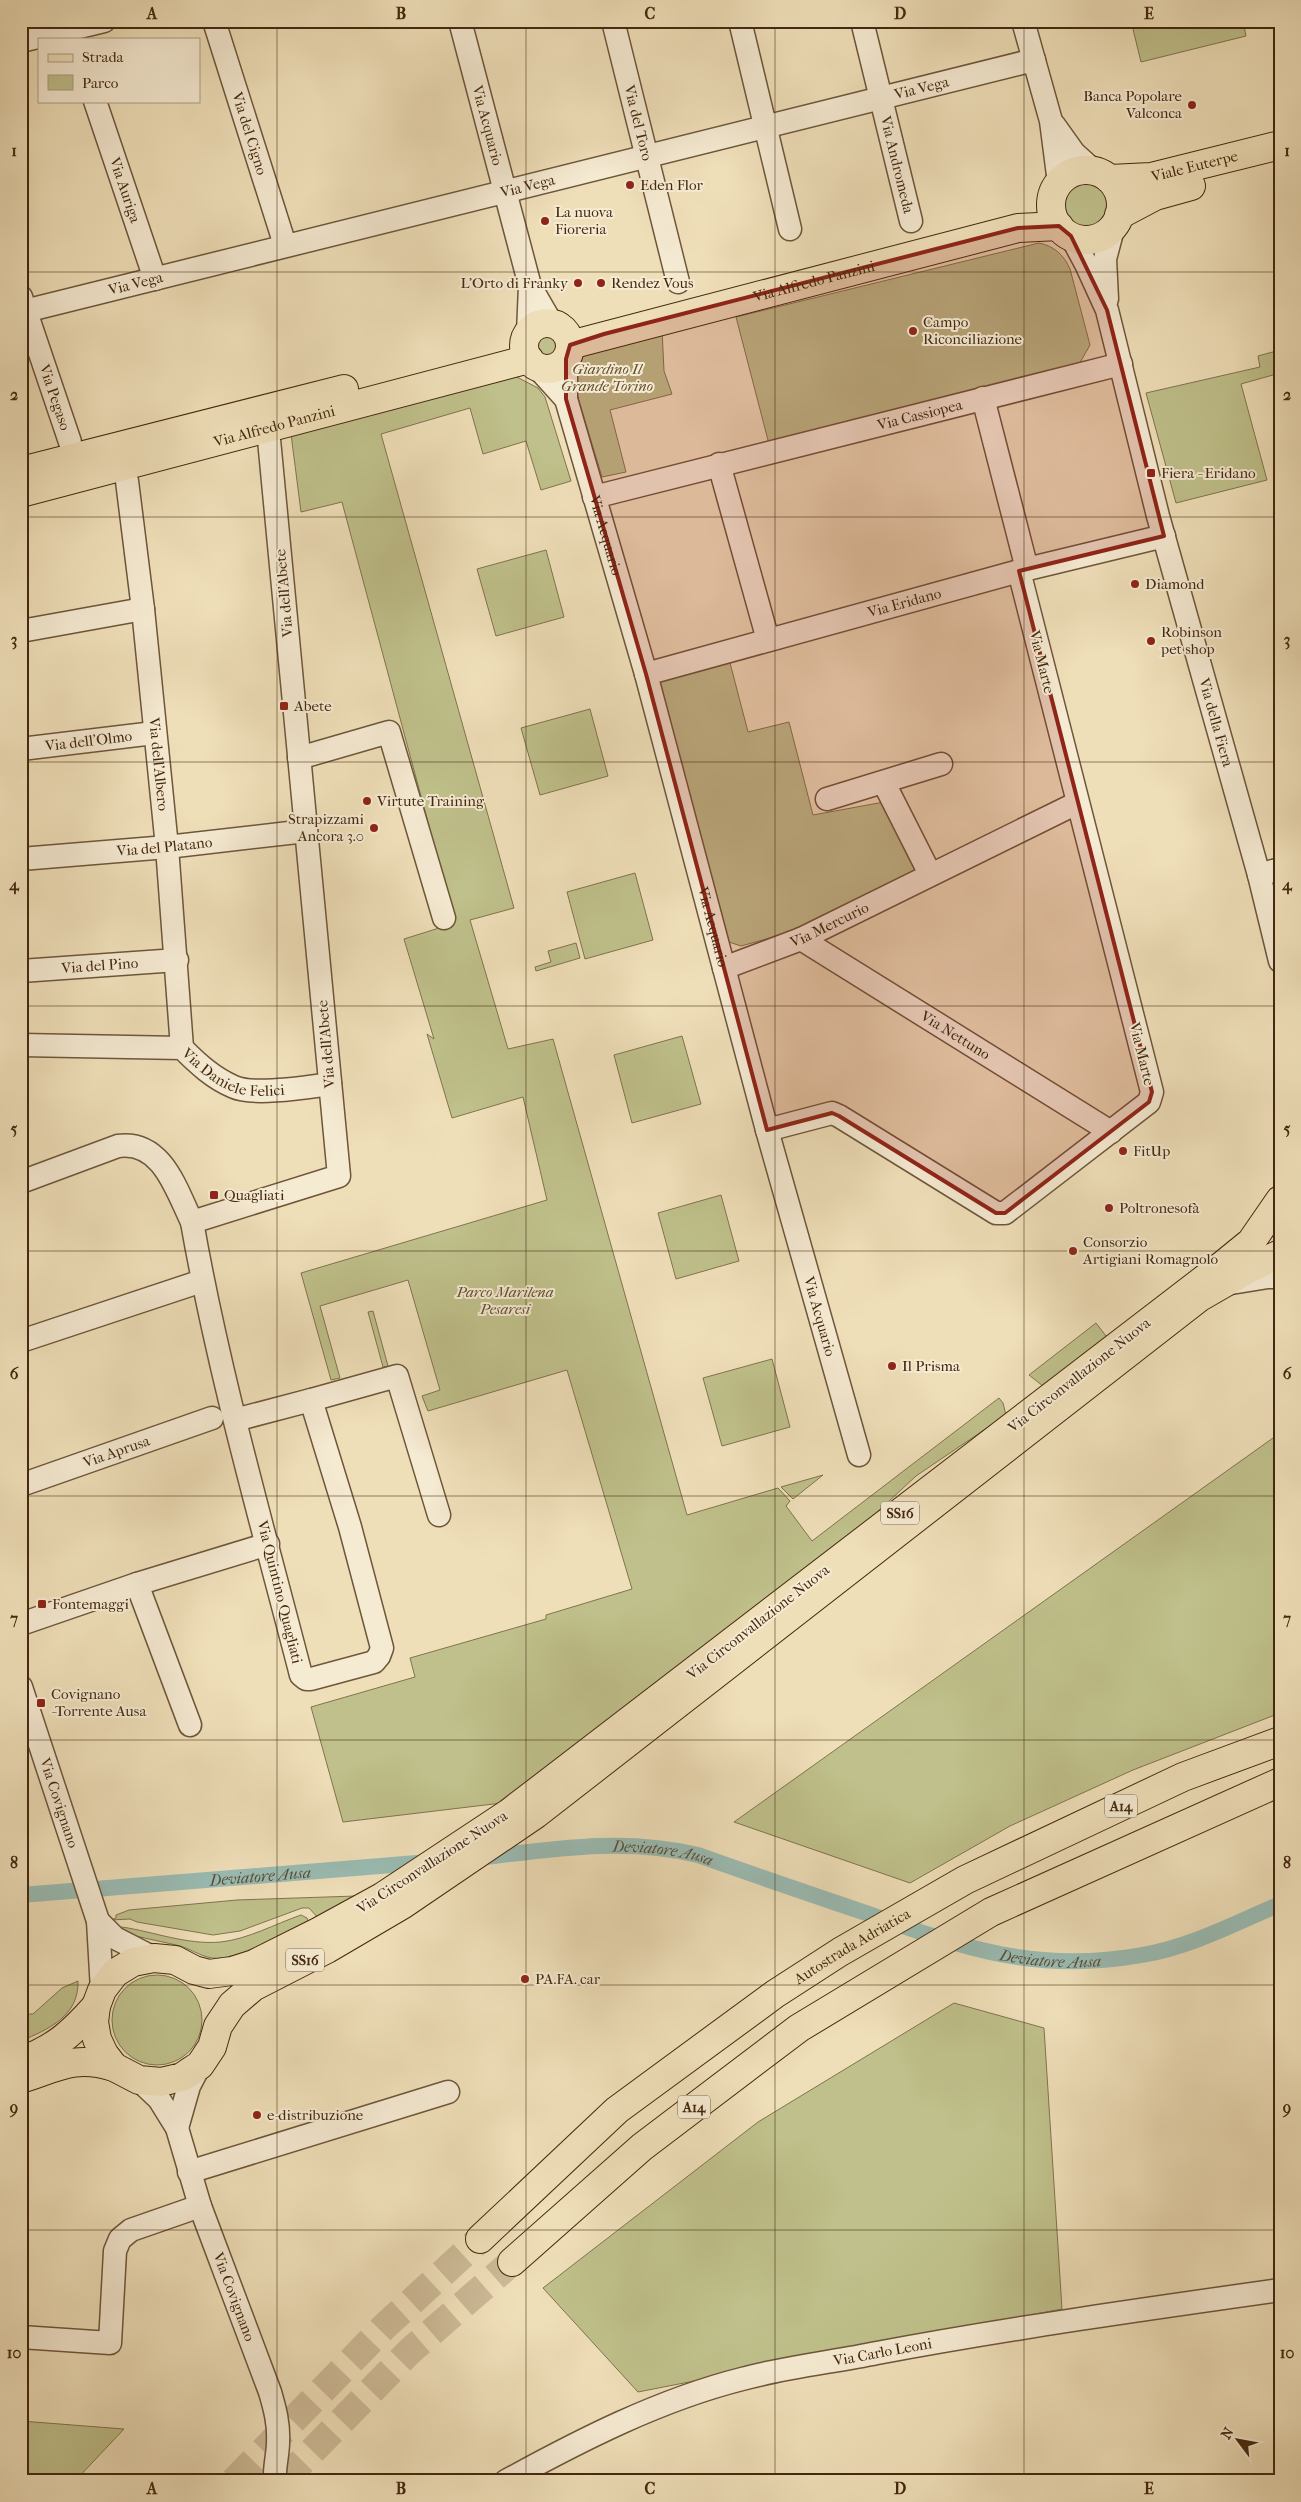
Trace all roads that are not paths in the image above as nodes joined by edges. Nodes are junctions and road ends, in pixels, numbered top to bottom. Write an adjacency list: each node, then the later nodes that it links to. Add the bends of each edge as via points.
1 (104, 21): 8 (street)
2 (214, 21): 24 (street, Via del Cigno)
3 (460, 21): 19 (street, Via Acquario)
4 (613, 21): 16 (street, Via del Toro)
5 (740, 21): 14 (street)
6 (862, 21): 11 (street, Via Andromeda)
7 (1023, 21): 10 (street, Via della Fiera)
8 (71, 30): 9 (street)
9 (21, 41)
10 (1034, 60): 11 (street, Via Vega); 13 (street, Via della Fiera)
11 (882, 98): 14 (street, Via Vega); 22 (street, Via Andromeda)
12 (96, 102): 25 (street, Via Auriga)
13 (1051, 121): 18 (street, Via della Fiera, via 1074,153); 20 (street, Via della Fiera)
14 (767, 126): 16 (street, Via Vega); 23 (street)
15 (1280, 145): 18 (main road, Viale Euterpe, via 1151,177)
16 (647, 155): 19 (street, Via Vega); 26 (street, Via del Toro)
17 (1280, 164): 21 (main road, Viale Euterpe, via 1155,196)
18 (1102, 175): 20 (main road, via 1085,170 1072,173); 21 (main road, via 1119,193)
19 (505, 192): 24 (street, Via Vega); 29 (street, Via Acquario)
20 (1060, 213): 21 (main road, via 1079,239 1095,239 1108,232); 28 (street, Via della Fiera); 29 (main road, Via Alfredo Panzini, via 954,230)
21 (1117, 220): 28 (street, Via della Fiera, via 1105,259)
22 (911, 221)
23 (790, 229)
24 (285, 245): 25 (street, Via Vega)
25 (155, 279): 27 (street, Via Vega)
26 (678, 282)
27 (23, 307): 33 (street, Via Pegaso)
28 (1107, 310): 30 (street, Via della Fiera)
29 (546, 345): 32 (main road, Via Alfredo Panzini); 35 (main road, Via Alfredo Panzini); 38 (street, Via Acquario, via 566,399)
30 (1121, 364): 31 (street, Via Cassiopea); 39 (street, Via della Fiera)
31 (983, 398): 34 (street, Via Cassiopea); 40 (street, Via Marte)
32 (268, 429): 37 (main road, Via Alfredo Panzini); 47 (street, Via dell'Abete)
33 (70, 442)
34 (719, 464): 38 (street, Via Cassiopea); 43 (street)
35 (21, 471)
36 (127, 481): 41 (street, Via dell'Albero)
37 (21, 493)
38 (594, 497): 44 (street, Via Acquario)
39 (1164, 536): 40 (street, Via Eridano); 55 (street, Via della Fiera)
40 (1023, 570): 43 (street, Via Eridano); 51 (street, Via Marte)
41 (144, 609): 42 (street); 45 (street, Via dell'Albero)
42 (21, 631)
43 (768, 640): 44 (street, Via Eridano)
44 (646, 674): 61 (street, Via Acquario)
45 (154, 733): 46 (street, Via dell'Olmo); 53 (street, Via dell'Albero)
46 (21, 749)
47 (299, 758): 52 (street, Via dell'Abete); 57 (street, via 389,732)
48 (942, 764): 49 (street)
49 (884, 783): 50 (street); 56 (street)
50 (827, 800)
51 (1077, 803): 56 (street, Via Mercurio); 67 (street, Via Marte, via 1152,1092 1149,1102)
52 (306, 831): 53 (street, Via del Platano); 65 (street, Via dell'Abete)
53 (167, 847): 54 (street, Via del Platano); 59 (street, Via dell'Albero)
54 (21, 859)
55 (1269, 872): 60 (street, Via della Fiera)
56 (930, 874): 58 (street, Via Mercurio)
57 (444, 918)
58 (801, 939): 61 (street, Via Mercurio); 67 (street, Via Nettuno)
59 (177, 960): 62 (street, Via del Pino); 64 (street, Via dell'Albero)
60 (1280, 961)
61 (724, 968): 66 (street, Via Acquario)
62 (21, 971)
63 (21, 1045): 64 (street, Via Daniele Felici)
64 (182, 1048): 65 (street, Via Daniele Felici, via 205,1072 236,1088 279,1090)
65 (330, 1084): 70 (street, Via dell'Abete, via 339,1176)
66 (767, 1130): 67 (street, Via Marte, via 832,1113 996,1213 1005,1213); 79 (street, Via Acquario)
67 (1111, 1132)
68 (21, 1182): 70 (street, via 118,1146 132,1144 157,1158)
69 (1280, 1200): 89 (main road, Via Circonvallazione Nuova / SS16, via 1251,1242 1224,1264)
70 (192, 1222): 73 (street)
71 (1280, 1254): 74 (main road, Via Circonvallazione Nuova / SS16)
72 (1280, 1278): 74 (street)
73 (202, 1281): 75 (street); 78 (street)
74 (1220, 1284): 89 (main road, Via Circonvallazione Nuova / SS16, via 536,1814)
75 (21, 1341)
76 (311, 1400): 78 (street); 81 (street, via 397,1376); 82 (street, Via Quintino Quagliati, via 350,1527 382,1648 374,1662 311,1679 301,1674)
77 (212, 1418): 80 (street, Via Aprusa)
78 (235, 1420): 82 (street, Via Quintino Quagliati)
79 (859, 1455)
80 (21, 1485)
81 (439, 1515)
82 (268, 1544): 83 (street)
83 (137, 1584): 84 (street); 86 (street)
84 (21, 1624)
85 (21, 1687): 90 (street, Via Covignano)
86 (190, 1725)
87 (1280, 1741): 104 (main road, Autostrada Adriatica / A14, via 1183,1777 965,1880 840,1952 775,1994 617,2110)
88 (1280, 1782): 105 (main road, A14, via 991,1912 799,2028 642,2146)
89 (392, 1901): 92 (main road, Via Circonvallazione Nuova / SS16, via 318,1932 254,1964 209,1974); 94 (main road, Via Circonvallazione Nuova / SS16, via 327,1949 252,1988 232,2005)
90 (98, 1921): 91 (street, Via Covignano, via 115,1938); 93 (street, Via Covignano)
91 (154, 1958): 92 (main road, Via Circonvallazione Nuova / SS16, via 175,1960); 93 (main road, Via Circonvallazione Nuova / SS16, via 133,1962 115,1973)
92 (194, 1970): 94 (main road, Via Circonvallazione Nuova / SS16, via 208,1986 217,2005)
93 (99, 1998): 95 (main road, Via Circonvallazione Nuova / SS16, via 75,2030 54,2047); 97 (main road, Via Circonvallazione Nuova / SS16, via 94,2022 97,2039)
94 (218, 2026): 96 (main road, Via Circonvallazione Nuova / SS16, via 212,2047)
95 (21, 2061)
96 (200, 2065): 99 (main road, Via Circonvallazione Nuova / SS16, via 182,2077 161,2082); 101 (street, Via Covignano, via 189,2086)
97 (114, 2067): 98 (main road, Via Circonvallazione Nuova / SS16, via 93,2060 76,2061); 99 (main road, Via Circonvallazione Nuova / SS16)
98 (21, 2079)
99 (139, 2080): 101 (street, Via Covignano, via 159,2099)
100 (448, 2092): 102 (street)
101 (177, 2128): 102 (street, Via Covignano)
102 (188, 2172): 103 (street, Via Covignano)
103 (200, 2206): 107 (street, via 131,2230 120,2239 115,2251 110,2343); 108 (street, Via Covignano, via 278,2420 278,2444)
104 (480, 2239)
105 (512, 2262)
106 (1280, 2290): 109 (street, Via Carlo Leoni, via 1101,2315 742,2379 658,2406)
107 (21, 2337)
108 (272, 2476)
109 (506, 2481)

